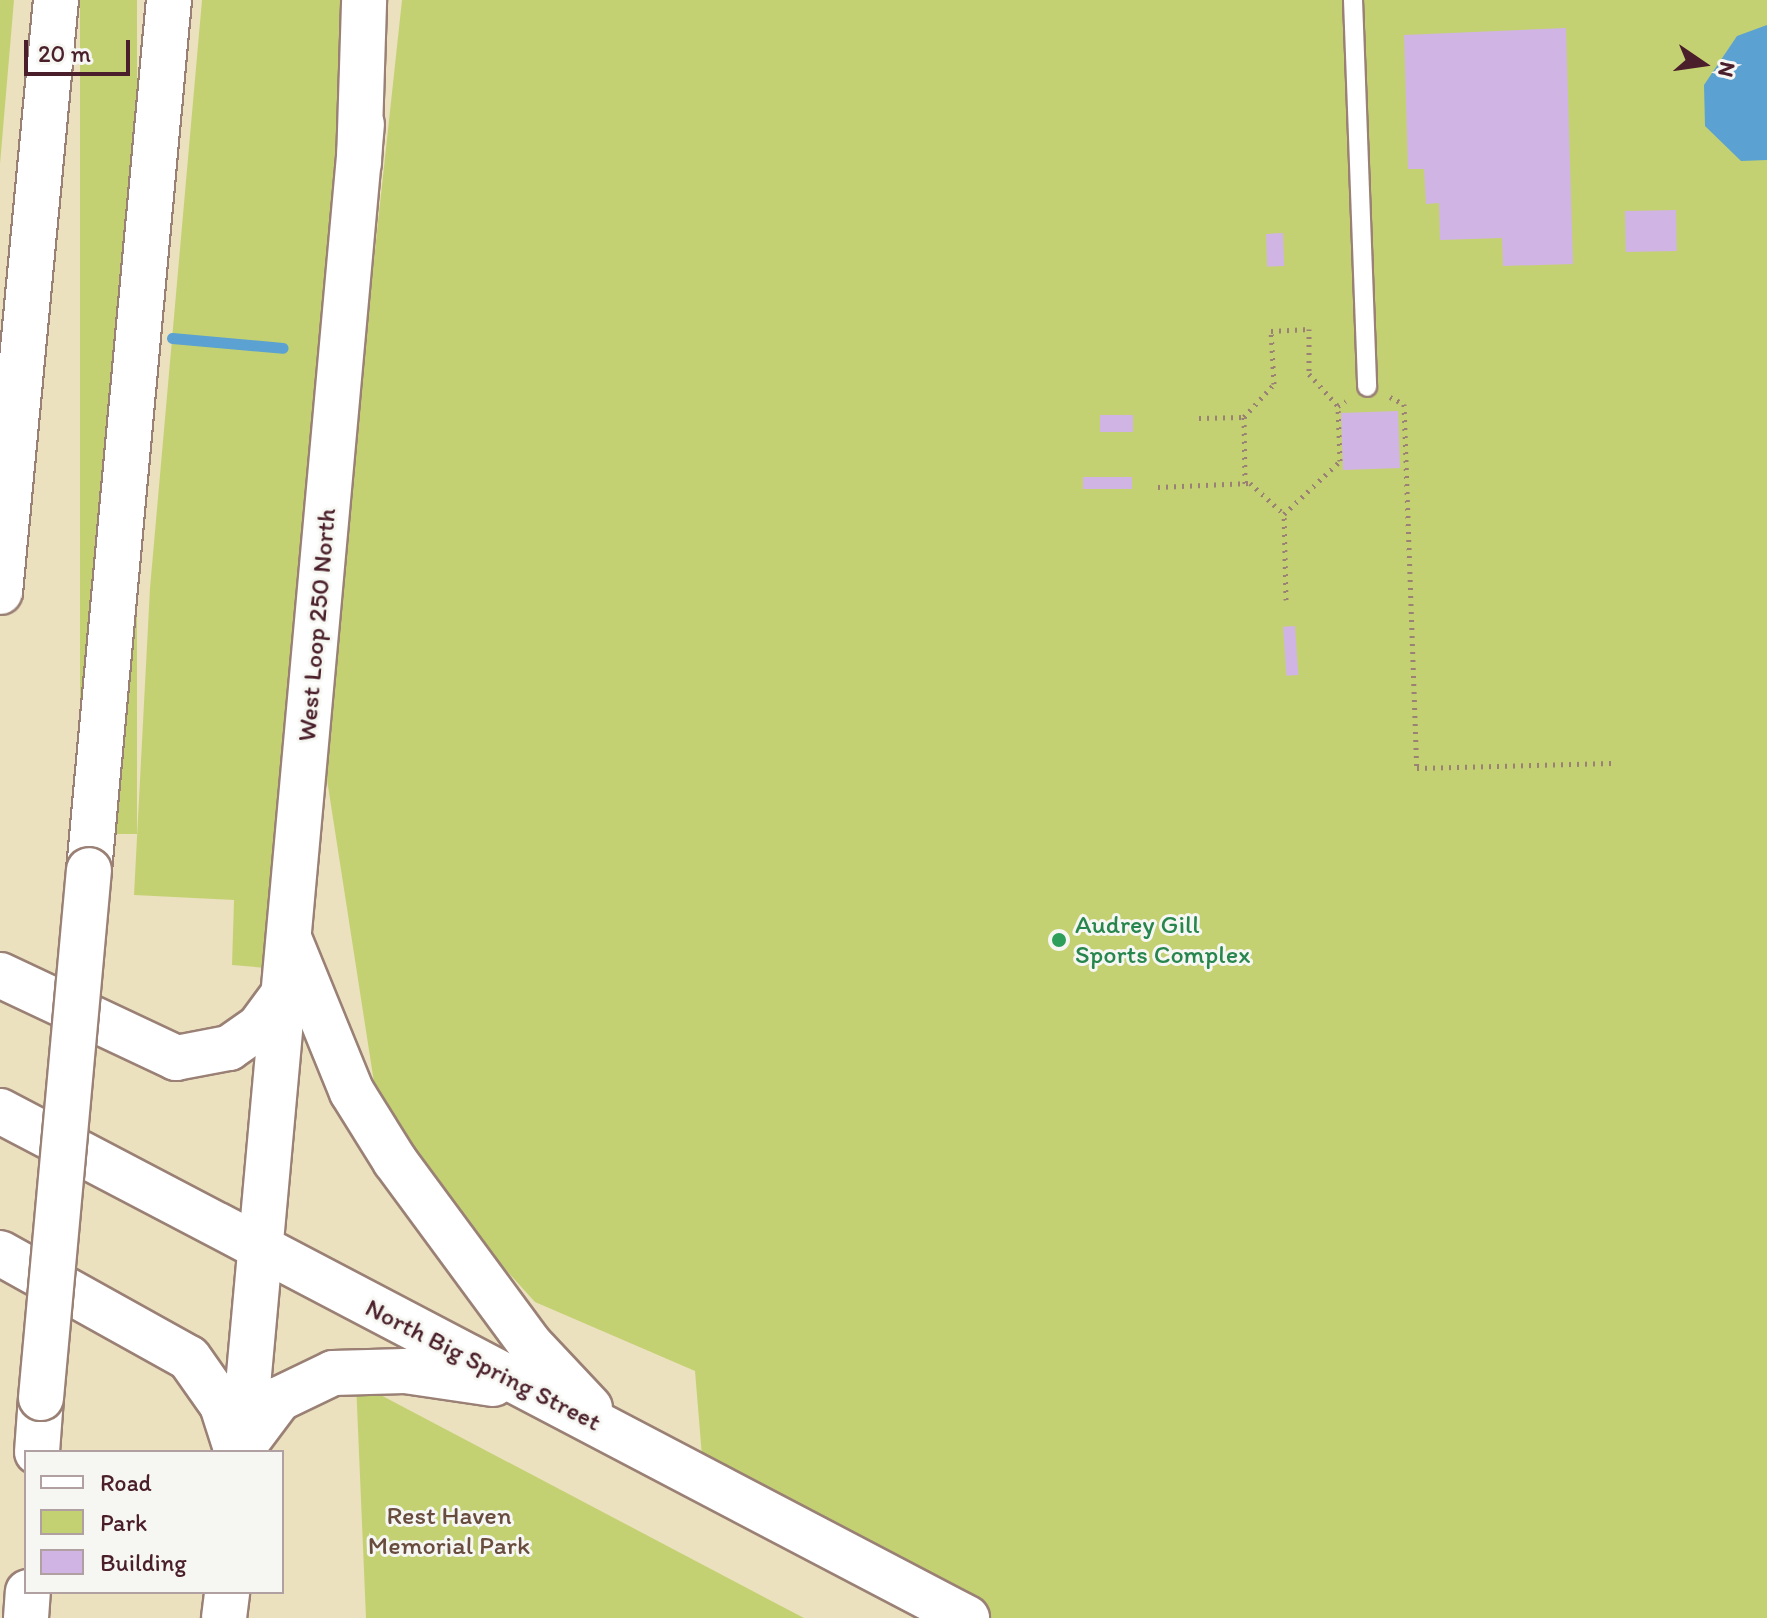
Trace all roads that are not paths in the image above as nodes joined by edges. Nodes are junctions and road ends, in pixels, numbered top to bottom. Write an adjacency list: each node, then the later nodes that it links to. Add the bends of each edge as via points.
1 (56, 0): 8 (main road)
2 (169, 0): 17 (main road, bridge)
3 (364, 0): 6 (main road)
4 (373, 0): 6 (main road, West Loop 250 North)
5 (1353, 0): 7 (lane)
6 (359, 163): 9 (main road, West Loop 250 North)
7 (1367, 387)
8 (0, 592)
9 (289, 938): 11 (main road, West Loop 250 North); 16 (main road, via 352,1092 395,1161 529,1343)
10 (0, 975): 11 (main road, via 176,1058 229,1048 259,1027)
11 (284, 993): 13 (main road, West Loop 250 North)
12 (0, 1111): 13 (main road, North Big Spring Street)
13 (262, 1250): 15 (main road, North Big Spring Street); 18 (main road, West Loop 250 North)
14 (0, 1253): 18 (main road, via 189,1358 222,1405)
15 (536, 1392): 16 (main road, North Big Spring Street); 18 (main road, via 405,1371 333,1373 279,1399)
16 (614, 1433): 23 (main road, North Big Spring Street)
17 (37, 1450)
18 (241, 1450)
19 (28, 1594): 21 (main road)
20 (227, 1594): 22 (main road)
21 (26, 1618)
22 (224, 1618)
23 (967, 1618)

